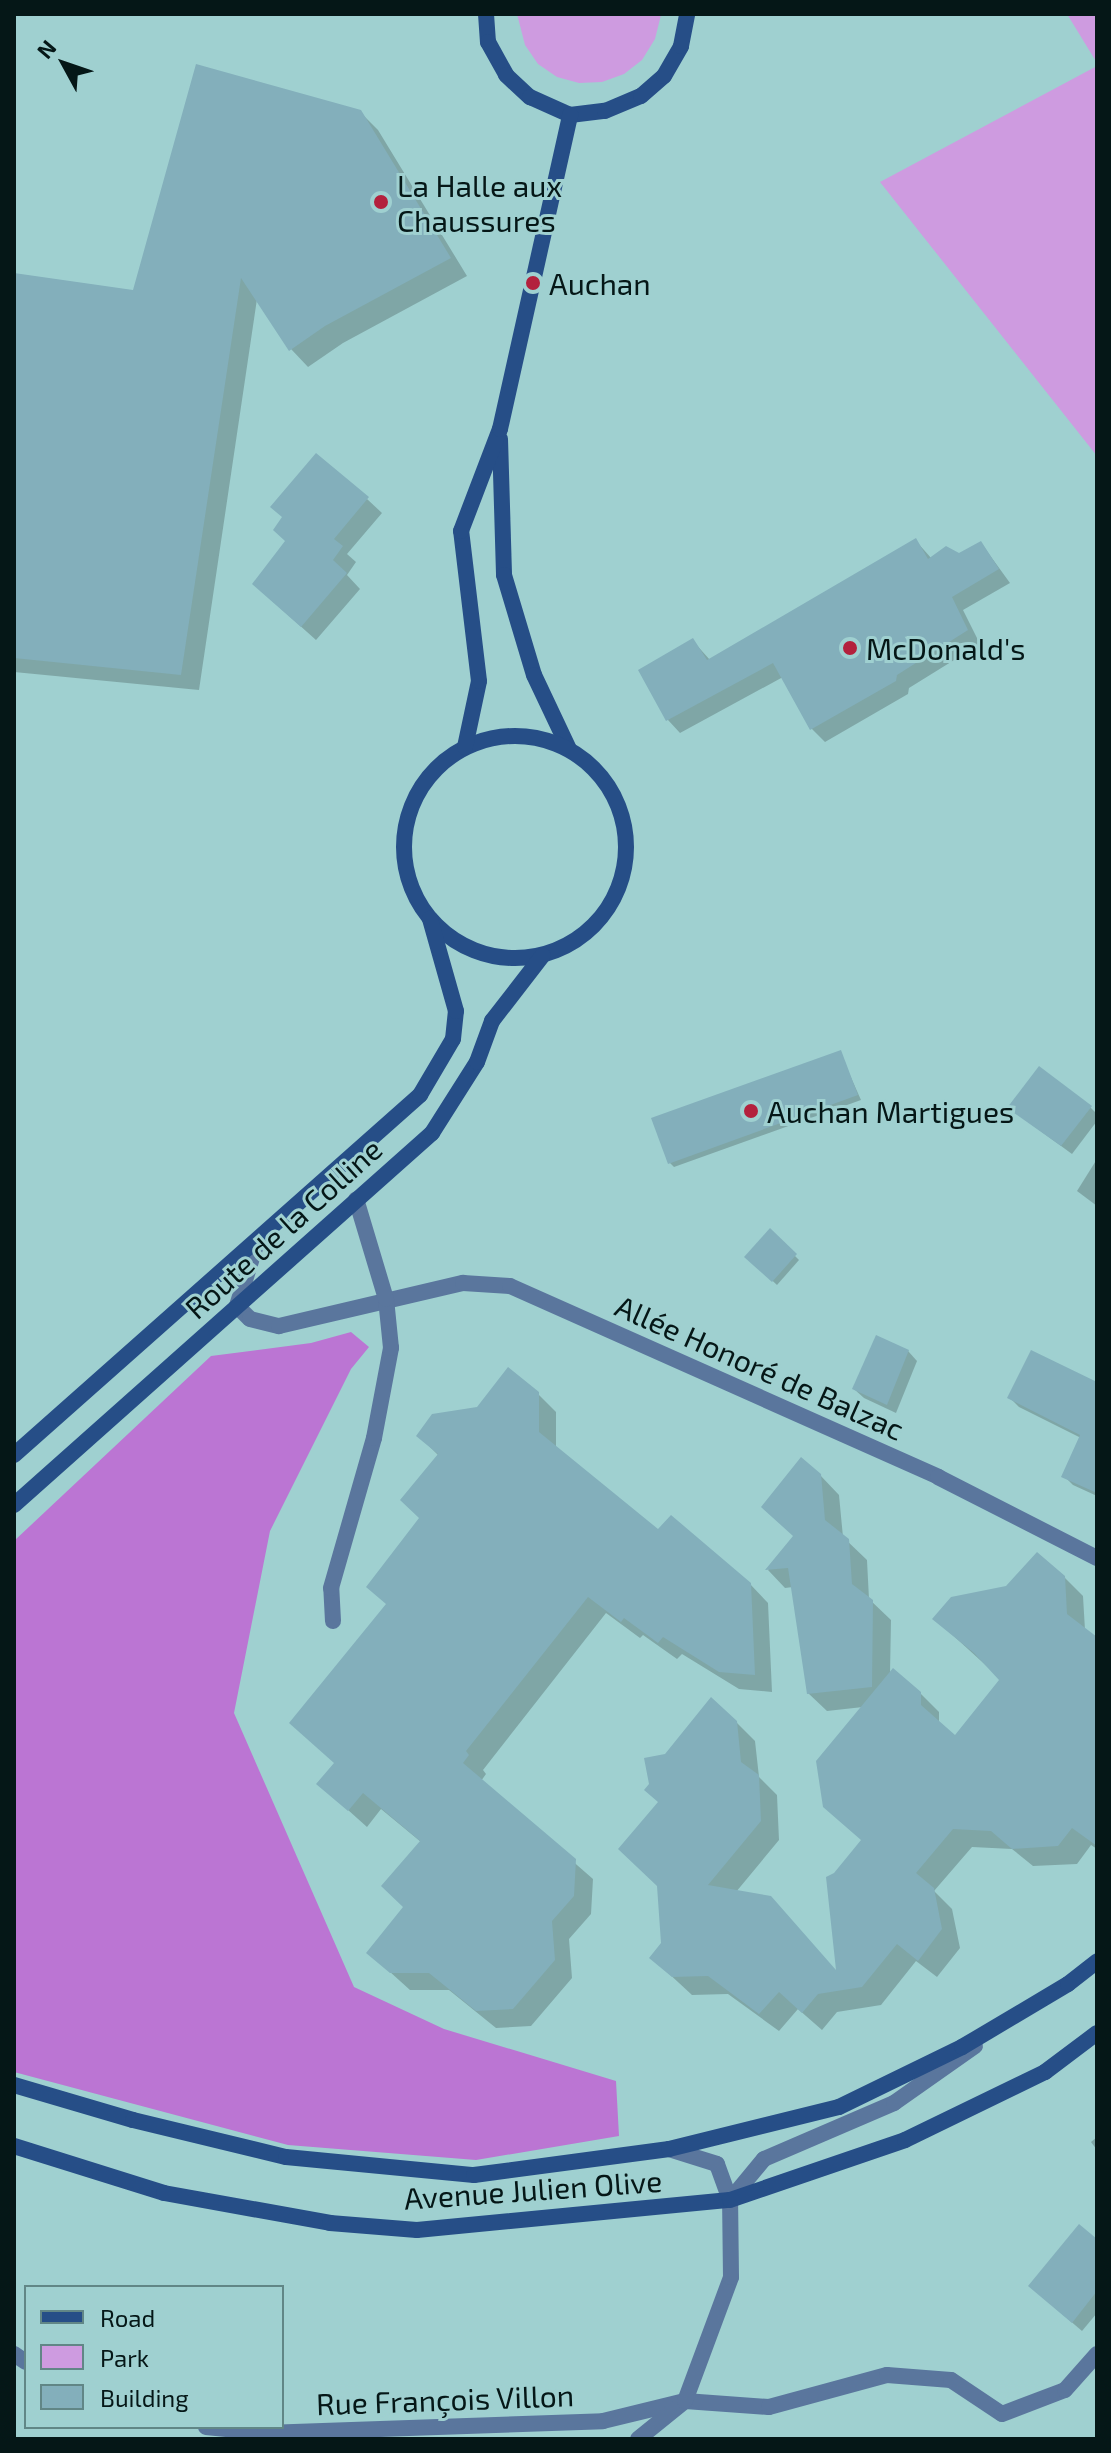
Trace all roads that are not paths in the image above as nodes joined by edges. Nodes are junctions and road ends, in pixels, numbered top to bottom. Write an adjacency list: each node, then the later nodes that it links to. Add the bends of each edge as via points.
1 (486, 14): 3 (street, via 488,42 506,75 530,97)
2 (687, 14): 3 (street, via 676,56 664,76 641,96 605,111)
3 (570, 115): 4 (street)
4 (500, 429): 5 (street, via 461,531 479,681); 6 (street, via 504,575 534,675)
5 (465, 747): 6 (street, via 500,736 535,737); 7 (street, via 443,761 407,816 406,874)
6 (569, 749): 8 (street, via 594,768 612,793 624,823 626,855 619,886 604,912 577,940)
7 (430, 919): 8 (street, via 453,940 481,953 511,959); 10 (street, Route de la Colline, via 456,1011 453,1039 420,1095)
8 (543, 955): 9 (street, Route de la Colline, via 492,1021 477,1062 432,1133)
9 (356, 1199): 11 (street); 12 (street, Route de la Colline)
10 (257, 1242): 12 (street); 13 (street, Route de la Colline)
11 (386, 1299): 12 (street, Allée Honoré de Balzac, via 279,1326 250,1319); 15 (street, Allée Honoré de Balzac, via 463,1283 510,1286 938,1477); 16 (street, via 391,1348 374,1438 331,1588)
12 (237, 1306): 14 (street, Route de la Colline)
13 (14, 1455)
14 (14, 1505)
15 (1097, 1558)
16 (333, 1621)
17 (1097, 1961): 18 (street, Avenue Julien Olive)
18 (1038, 2002): 22 (street, Avenue Julien Olive, via 962,2047 839,2107); 23 (street, Avenue Julien Olive, via 894,2103 764,2159)
19 (1097, 2033): 23 (street, Avenue Julien Olive, via 1045,2072 905,2140)
20 (14, 2085): 22 (street, Avenue Julien Olive, via 286,2157 474,2175)
21 (14, 2146): 23 (street, Avenue Julien Olive, via 164,2193 315,2221 417,2230)
22 (669, 2149): 23 (street, Avenue Julien Olive, via 717,2164)
23 (730, 2200): 25 (street, via 731,2277)
24 (1097, 2354): 25 (street, Rue François Villon, via 1065,2390 1002,2414 951,2380 887,2375 769,2407)
25 (685, 2401): 26 (street, Rue François Villon, via 603,2421 265,2433); 27 (street)
26 (226, 2429)
27 (638, 2439)

